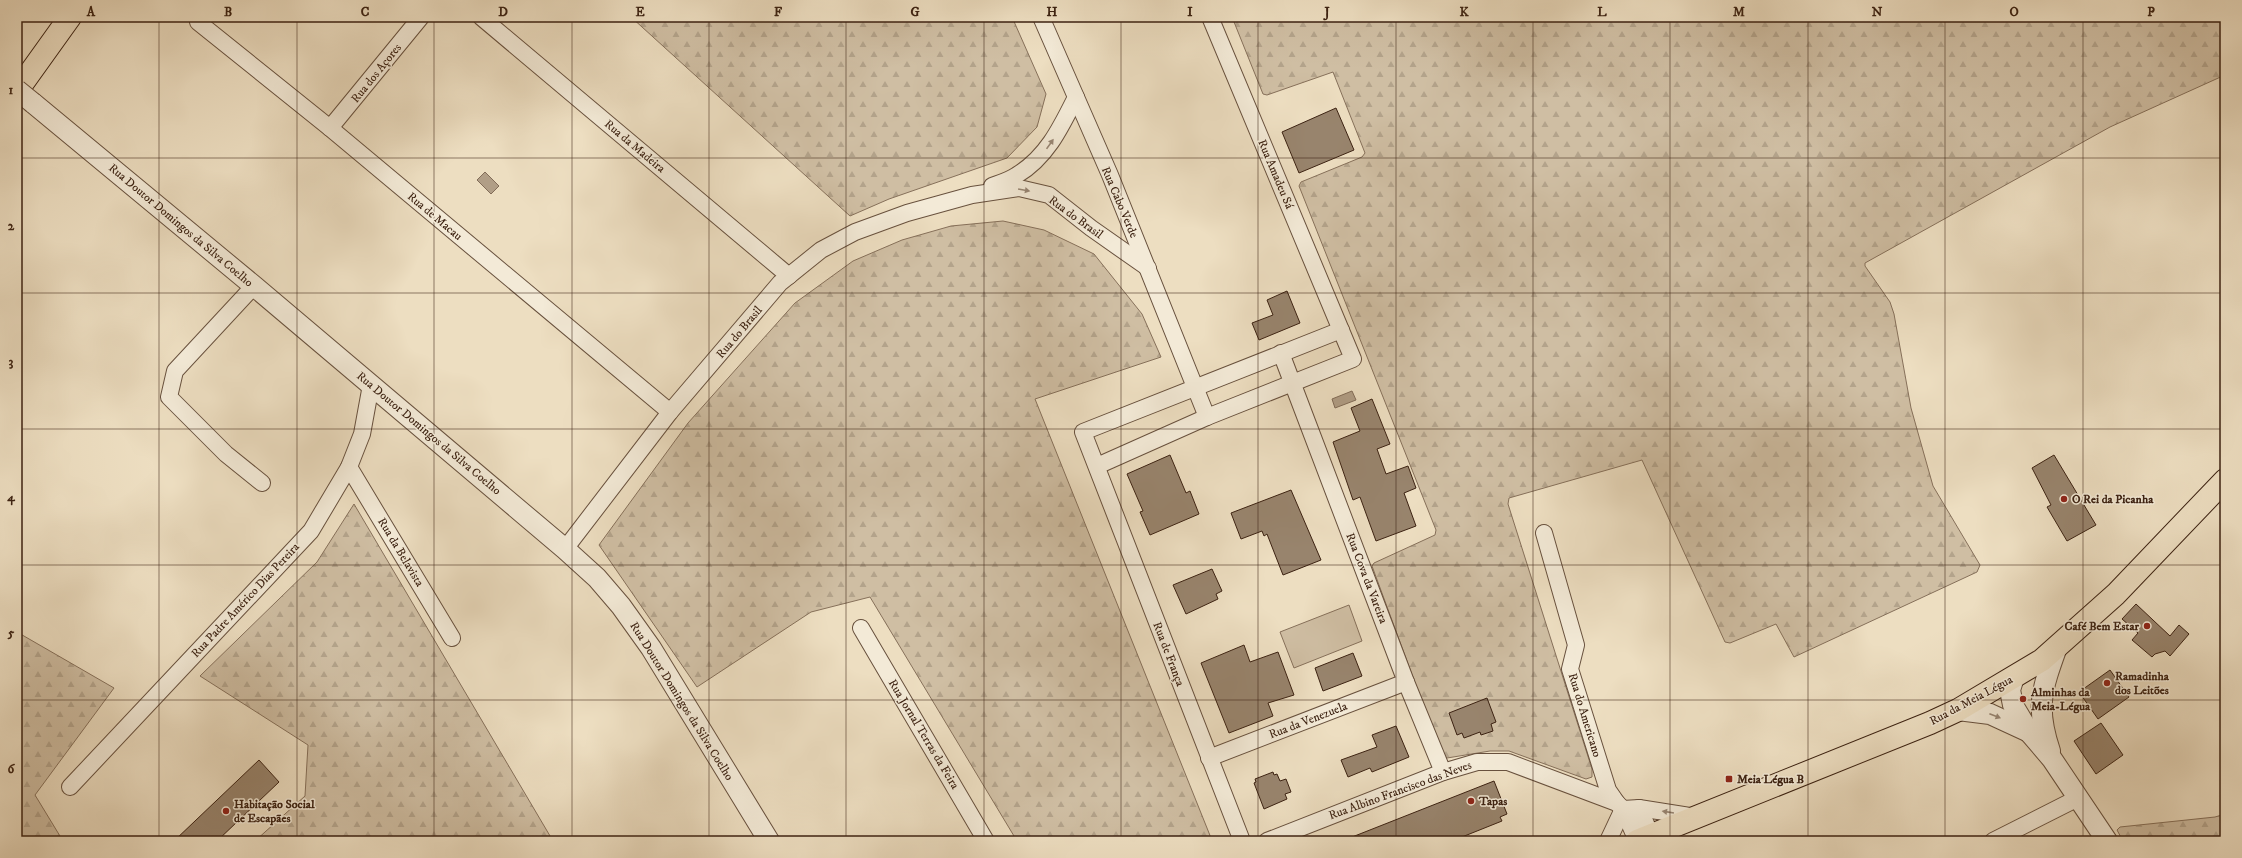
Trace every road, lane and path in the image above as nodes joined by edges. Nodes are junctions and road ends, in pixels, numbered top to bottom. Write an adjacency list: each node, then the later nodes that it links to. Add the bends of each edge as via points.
1 (70, 17): 7 (main road)
2 (421, 17): 9 (street, Rua dos Açores)
3 (481, 17): 12 (street, Rua da Madeira)
4 (1041, 17): 8 (street, Rua Cabo Verde)
5 (1210, 17): 14 (street, Rua Amadeu Sá)
6 (200, 20): 9 (street, Rua de Macau)
7 (22, 94): 13 (street, Rua Doutor Domingos da Silva Coelho)
8 (1076, 98): 10 (street, Rua do Brasil, one-way to 8, via 1017,175 1042,155 1059,131); 11 (street, Rua Cabo Verde)
9 (330, 128): 19 (street, Rua de Macau)
10 (972, 195): 11 (street, Rua do Brasil, one-way to 11, via 1020,188 1049,195); 12 (street, Rua do Brasil, via 907,213 855,232 821,250)
11 (1148, 268): 18 (street, Rua Cabo Verde)
12 (789, 276): 19 (street, Rua do Brasil, via 780,283)
13 (254, 286): 17 (street, Rua Doutor Domingos da Silva Coelho); 24 (street, via 175,371 169,397 226,454)
14 (1341, 330): 15 (street); 16 (street, Rua Amadeu Sá, via 1353,359)
15 (1281, 353): 16 (street, Rua Cova da Vareira); 18 (street)
16 (1294, 383): 20 (street); 31 (street, Rua Cova da Vareira)
17 (371, 385): 22 (street, Rua Padre Américo Dias Pereira, via 362,434); 26 (street, Rua Doutor Domingos da Silva Coelho)
18 (1197, 388): 20 (street, Rua Cabo Verde); 21 (street, Rua de França, via 1083,432)
19 (670, 412): 26 (street, Rua do Brasil)
20 (1207, 417): 21 (street)
21 (1097, 466): 34 (street, Rua de França)
22 (349, 467): 28 (street, Rua da Belavista); 36 (street, Rua Padre Américo Dias Pereira, via 310,531)
23 (2225, 480): 29 (main road, Rua da Meia Légua, via 2116,594)
24 (262, 483)
25 (1544, 533): 38 (street, Rua do Americano, via 1576,645 1570,669 1608,790)
26 (565, 549): 41 (street, Rua Doutor Domingos da Silva Coelho, via 597,578 651,648)
27 (860, 628): 42 (street, Rua Jornal Terras da Feira)
28 (452, 638)
29 (2057, 647): 30 (main road, Rua da Meia Légua, via 2042,660); 33 (street, via 2044,681)
30 (2017, 675): 32 (main road, Rua da Meia Légua); 33 (street, via 2010,690 2013,705); 33 (street, via 2030,674 2034,680)
31 (1406, 682): 34 (street, Rua da Venezuela); 35 (street, Rua Cova da Vareira)
32 (1958, 710): 33 (street, one-way to 33, via 1990,714); 39 (main road, Rua da Meia Légua)
33 (2035, 726): 37 (street, via 2043,732 2052,759)
34 (1209, 758): 43 (street, Rua de França)
35 (1443, 772): 38 (street, Rua Albino Francisco das Neves, via 1477,762 1508,762); 44 (street, Rua Albino Francisco das Neves)
36 (70, 787)
37 (2078, 798): 46 (street); 47 (street)
38 (1626, 807): 39 (street, Rua Albino Francisco das Neves, one-way to 38); 40 (street); 45 (street)
39 (1697, 817): 40 (main road, Rua da Meia Légua)
40 (1642, 839)
41 (769, 841)
42 (986, 841)
43 (1242, 841)
44 (1267, 841)
45 (1608, 841)
46 (1993, 841)
47 (2107, 841)

